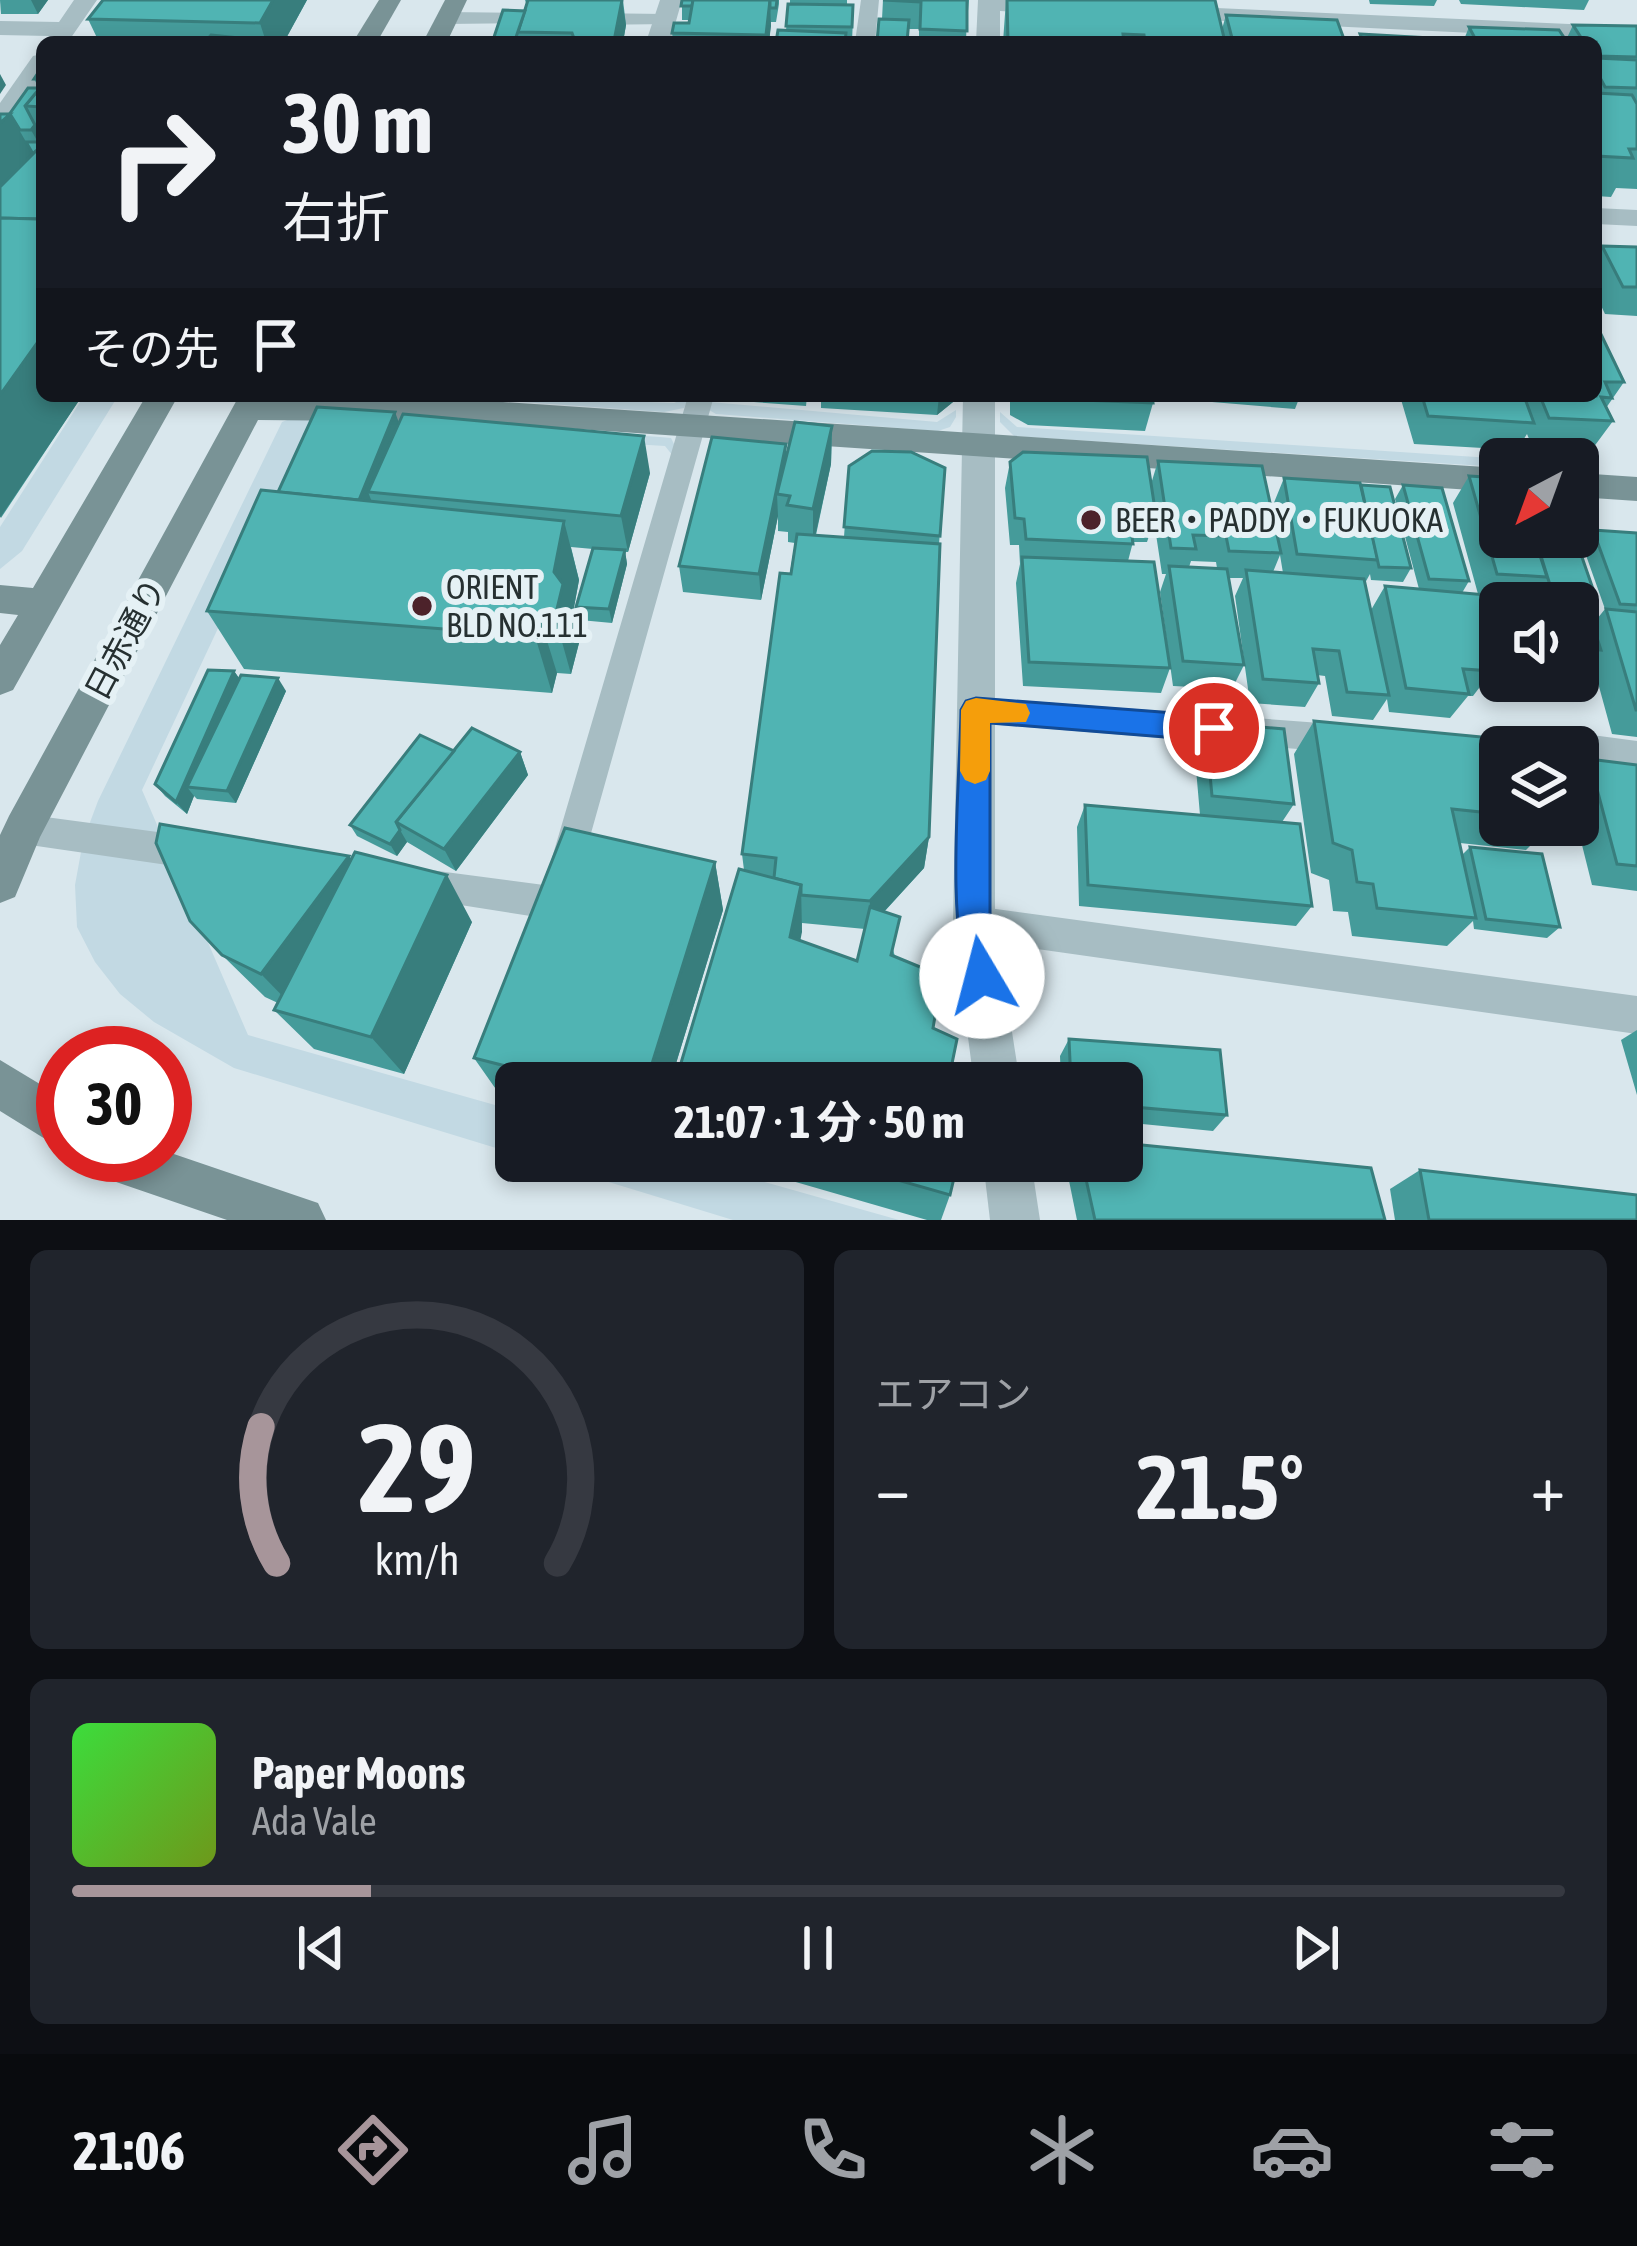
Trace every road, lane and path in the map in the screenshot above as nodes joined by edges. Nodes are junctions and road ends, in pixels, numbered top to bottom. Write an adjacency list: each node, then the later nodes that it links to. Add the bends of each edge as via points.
1 (86, 0): 13 (street)
2 (390, 0): 14 (street)
3 (870, 0): 15 (lane)
4 (1623, 0): 9 (street)
5 (989, 2): 7 (street); 16 (street)
6 (451, 9): 10 (lane)
7 (1082, 9)
8 (1151, 12): 12 (street)
9 (1637, 19)
10 (665, 21)
11 (0, 28): 13 (street)
12 (1637, 34)
13 (60, 35)
14 (369, 36)
15 (866, 36)
16 (988, 36)
17 (36, 70): 18 (street)
18 (0, 121)
19 (1602, 216): 20 (street)
20 (1637, 218)
21 (159, 402): 31 (street)
22 (979, 402): 26 (street)
23 (252, 403): 24 (street); 37 (street, 日赤通り)
24 (477, 404): 25 (street)
25 (697, 411): 26 (street); 39 (lane, via 556,903)
26 (978, 447): 27 (street); 33 (street)
27 (1479, 479)
28 (1599, 486): 29 (street)
29 (1637, 489)
30 (0, 599): 31 (street)
31 (45, 604): 32 (street)
32 (0, 679)
33 (976, 710): 34 (lane); 41 (street)
34 (1381, 741)
35 (1599, 750): 36 (lane)
36 (1637, 755)
37 (23, 830): 38 (lane); 40 (street, 日赤通り)
38 (228, 858)
39 (392, 881)
40 (0, 884)
41 (974, 923): 42 (lane); 43 (street)
42 (1637, 1016)
43 (994, 1062)
44 (0, 1082): 45 (street)
45 (36, 1107)
46 (186, 1182): 48 (street)
47 (1010, 1182): 49 (street)
48 (301, 1220)
49 (1015, 1220)

